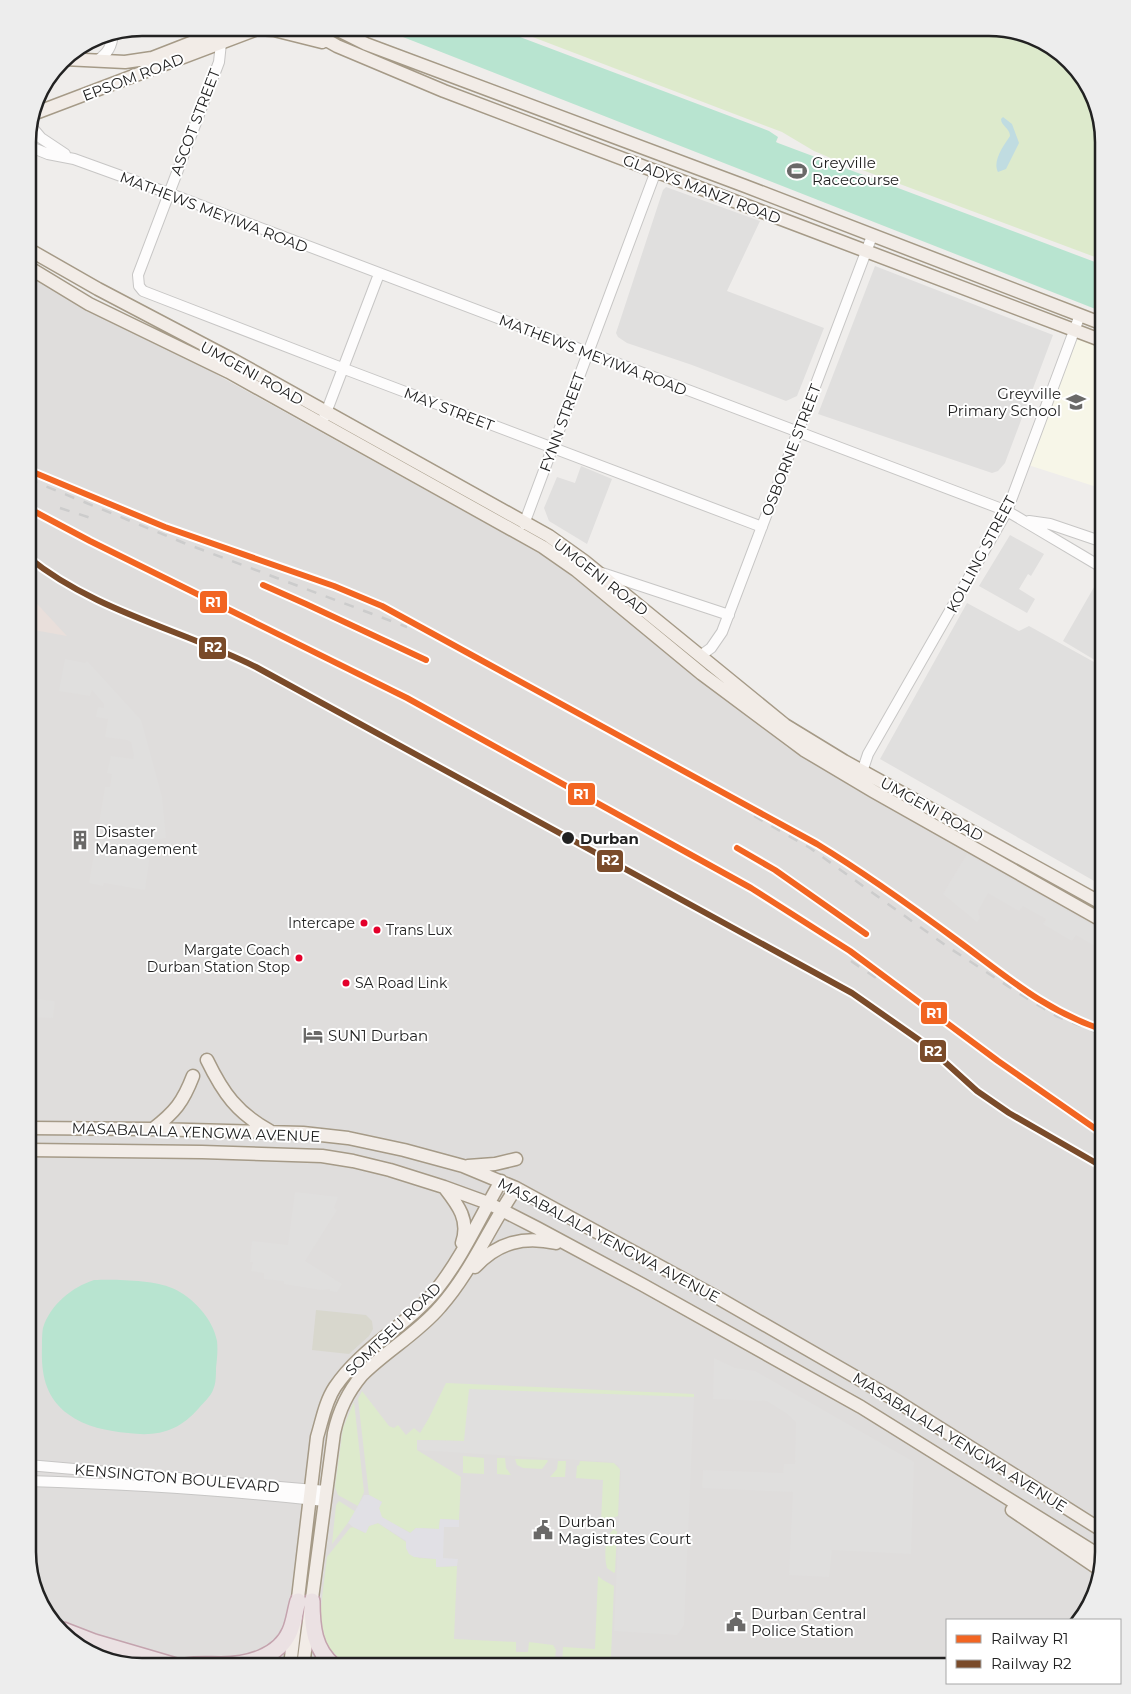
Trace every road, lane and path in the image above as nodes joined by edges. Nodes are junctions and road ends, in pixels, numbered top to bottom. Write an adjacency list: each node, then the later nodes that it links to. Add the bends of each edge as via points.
1 (208, 36): 10 (main road, EPSOM ROAD, via 152,58)
2 (237, 36): 7 (main road, EPSOM ROAD)
3 (298, 36): 8 (main road)
4 (319, 36): 8 (main road, GLADYS MANZI ROAD)
5 (350, 36): 11 (main road, GLADYS MANZI ROAD)
6 (112, 41): 10 (street, via 108,52)
7 (221, 42): 13 (main road, EPSOM ROAD); 19 (street, ASCOT STREET, via 219,62)
8 (337, 46): 12 (main road, GLADYS MANZI ROAD)
9 (76, 59): 10 (main road, EPSOM ROAD)
10 (98, 60)
11 (450, 76): 12 (main road); 16 (main road, GLADYS MANZI ROAD)
12 (444, 91): 18 (main road, GLADYS MANZI ROAD)
13 (41, 111)
14 (36, 132): 17 (street, MATHEWS MEYIWA ROAD, via 50,146)
15 (36, 149): 17 (street, MATHEWS MEYIWA ROAD)
16 (663, 155): 18 (main road); 20 (main road, GLADYS MANZI ROAD)
17 (74, 160): 19 (street, MATHEWS MEYIWA ROAD)
18 (655, 175): 21 (main road, GLADYS MANZI ROAD); 32 (street, FYNN STREET)
19 (168, 193): 24 (street, MATHEWS MEYIWA ROAD); 25 (street, ASCOT STREET, via 138,276)
20 (872, 236): 21 (street, OSBORNE STREET); 28 (main road, GLADYS MANZI ROAD)
21 (867, 252): 30 (main road, GLADYS MANZI ROAD); 36 (street, OSBORNE STREET)
22 (36, 254): 26 (main road, UMGENI ROAD)
23 (36, 272): 27 (main road, UMGENI ROAD)
24 (379, 274): 32 (street, MATHEWS MEYIWA ROAD); 34 (street)
25 (139, 286): 34 (street, MAY STREET, via 152,296)
26 (98, 289): 27 (main road); 33 (main road, UMGENI ROAD)
27 (89, 304): 33 (main road, UMGENI ROAD)
28 (1080, 316): 29 (main road, GLADYS MANZI ROAD); 30 (street, KOLLING STREET)
29 (1095, 321)
30 (1074, 331): 31 (main road, GLADYS MANZI ROAD); 38 (street, KOLLING STREET)
31 (1095, 338)
32 (588, 353): 36 (street, MATHEWS MEYIWA ROAD); 37 (street, FYNN STREET)
33 (232, 367): 35 (main road, UMGENI ROAD)
34 (342, 368): 35 (street); 37 (street, MAY STREET)
35 (324, 418): 40 (main road, UMGENI ROAD); 47 (main road, UMGENI ROAD, via 557,556 782,735)
36 (798, 432): 38 (street, MATHEWS MEYIWA ROAD); 41 (street, OSBORNE STREET)
37 (553, 449): 40 (street, FYNN STREET); 41 (street, MAY STREET)
38 (1007, 511): 39 (street, MATHEWS MEYIWA ROAD); 47 (street, KOLLING STREET, via 868,754)
39 (1026, 521): 42 (street, via 1050,524); 43 (street, MATHEWS MEYIWA ROAD)
40 (524, 524): 44 (main road, UMGENI ROAD, via 568,548)
41 (762, 528): 45 (street, OSBORNE STREET)
42 (1095, 539)
43 (1095, 563)
44 (596, 572): 45 (street); 46 (main road, UMGENI ROAD)
45 (729, 615): 46 (street, OSBORNE STREET, via 717,641)
46 (700, 656): 47 (main road, UMGENI ROAD, via 786,725)
47 (860, 776): 48 (main road, UMGENI ROAD); 49 (main road, UMGENI ROAD)
48 (1095, 899)
49 (1095, 916)
50 (207, 1060): 54 (main road, via 234,1105 250,1119)
51 (193, 1076): 53 (main road, via 179,1106)
52 (36, 1128): 53 (main road, MASABALALA YENGWA AVENUE)
53 (153, 1129): 54 (main road, MASABALALA YENGWA AVENUE)
54 (274, 1132): 57 (main road, MASABALALA YENGWA AVENUE, via 348,1138)
55 (36, 1150): 59 (main road, MASABALALA YENGWA AVENUE, via 322,1156 390,1170)
56 (516, 1159): 57 (main road)
57 (463, 1166): 58 (main road, MASABALALA YENGWA AVENUE)
58 (501, 1181): 60 (main road, MASABALALA YENGWA AVENUE); 61 (main road, SOMTSEU ROAD)
59 (444, 1187): 61 (main road, MASABALALA YENGWA AVENUE); 64 (main road, via 460,1208 465,1224 462,1244)
60 (516, 1188): 62 (main road, SOMTSEU ROAD); 67 (main road, MASABALALA YENGWA AVENUE, via 720,1299)
61 (488, 1203): 62 (main road, MASABALALA YENGWA AVENUE); 64 (main road, SOMTSEU ROAD)
62 (502, 1210): 63 (main road, MASABALALA YENGWA AVENUE); 65 (main road, SOMTSEU ROAD)
63 (568, 1245): 65 (main road, via 536,1240 510,1242 486,1256); 66 (main road, MASABALALA YENGWA AVENUE)
64 (449, 1272): 70 (main road, SOMTSEU ROAD, via 435,1291 352,1365 334,1388 317,1437)
65 (462, 1281): 71 (main road, SOMTSEU ROAD, via 439,1309 375,1362 352,1387 337,1421)
66 (861, 1407): 74 (main road, MASABALALA YENGWA AVENUE); 75 (main road)
67 (924, 1419): 72 (main road); 73 (main road, MASABALALA YENGWA AVENUE)
68 (36, 1466): 70 (street, KENSINGTON BOULEVARD)
69 (36, 1481): 70 (street, KENSINGTON BOULEVARD)
70 (310, 1494): 71 (street, KENSINGTON BOULEVARD); 76 (main road, SOMTSEU ROAD)
71 (326, 1496): 76 (main road, SOMTSEU ROAD)
72 (1095, 1518)
73 (1095, 1525)
74 (1095, 1553)
75 (1094, 1566)
76 (305, 1601): 79 (highway, via 285,1641); 80 (main road, SOMTSEU ROAD); 81 (main road, SOMTSEU ROAD); 82 (highway, via 315,1636)
77 (78, 1636): 78 (highway)
78 (149, 1658)
79 (261, 1658)
80 (292, 1658)
81 (303, 1658)
82 (326, 1658)

